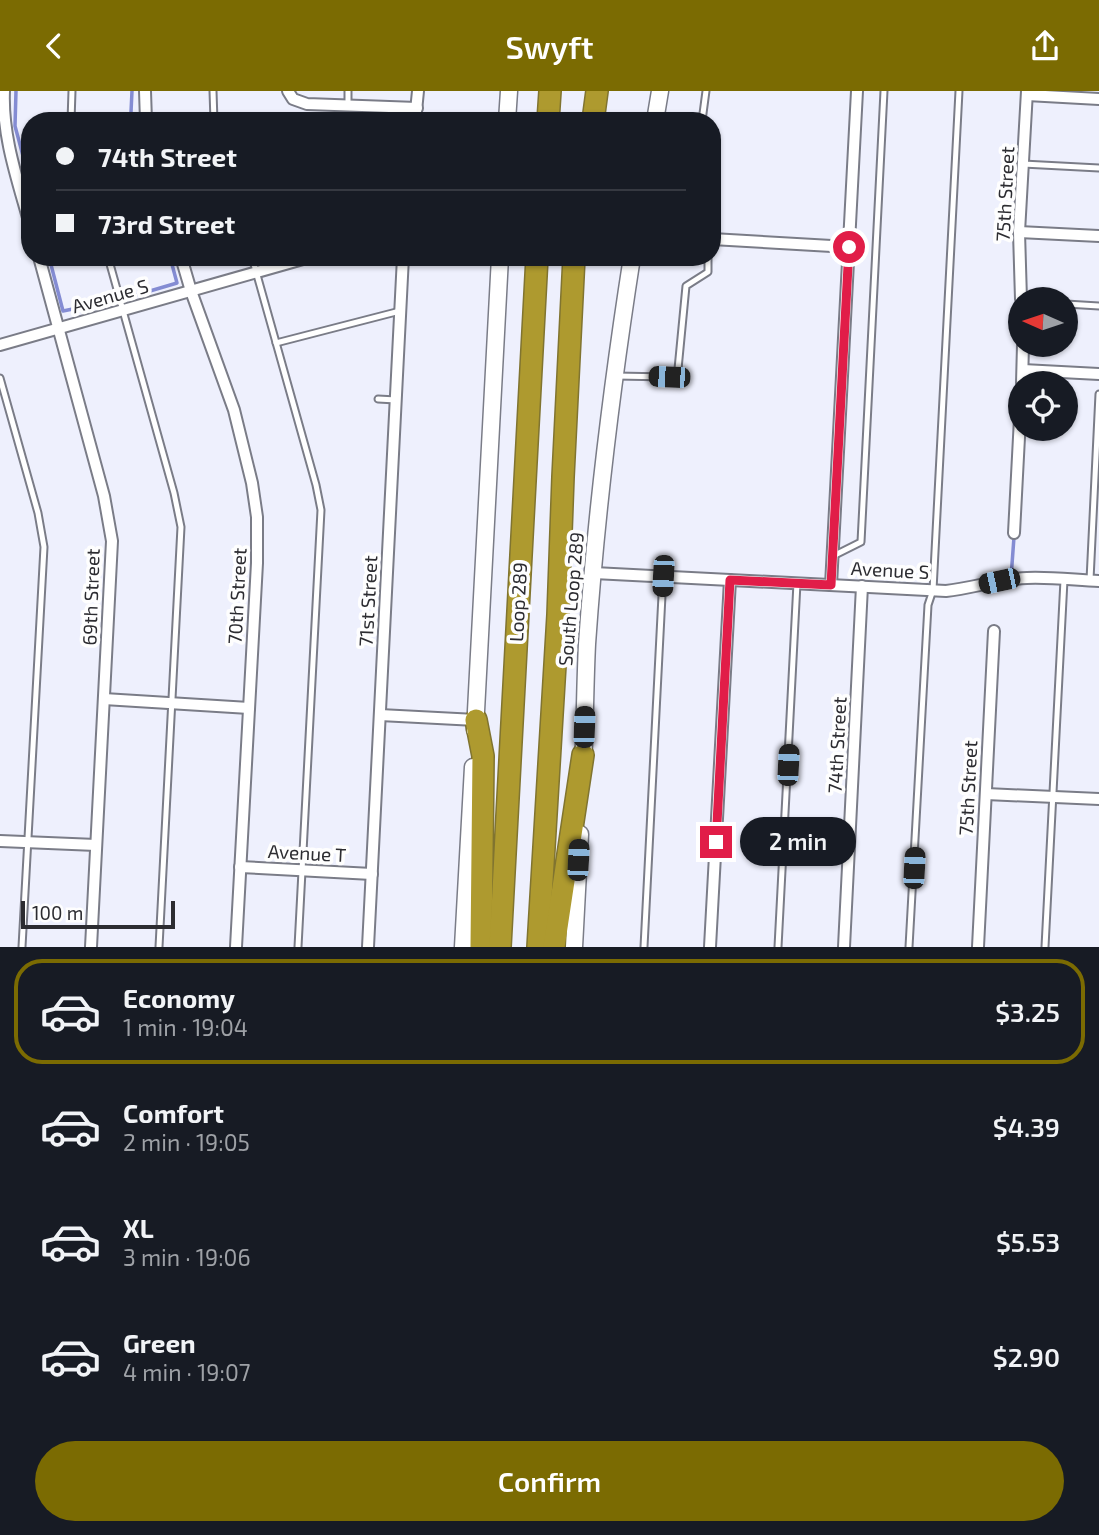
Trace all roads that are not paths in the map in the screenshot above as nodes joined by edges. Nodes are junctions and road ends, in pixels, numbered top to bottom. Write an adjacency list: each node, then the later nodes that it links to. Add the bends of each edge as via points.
1 (4, 91): 35 (street, via 7,138)
2 (72, 91): 22 (lane)
3 (145, 91): 23 (street)
4 (213, 91): 24 (lane)
5 (348, 91): 20 (lane)
6 (418, 91): 21 (street)
7 (509, 91): 26 (main road)
8 (536, 91): 27 (highway)
9 (550, 91): 28 (highway)
10 (582, 91): 29 (highway)
11 (597, 91): 30 (highway)
12 (660, 91): 31 (main road)
13 (706, 91): 32 (lane)
14 (857, 91): 39 (street)
15 (884, 91): 71 (lane, via 861,542)
16 (959, 91): 80 (lane)
17 (1027, 93): 19 (street); 33 (street, 75th Street)
18 (290, 95): 20 (street, via 307,104)
19 (1099, 99)
20 (348, 105): 21 (street)
21 (417, 108): 25 (street)
22 (71, 112)
23 (146, 112)
24 (214, 112)
25 (416, 112)
26 (508, 112)
27 (535, 112)
28 (549, 112)
29 (581, 112)
30 (594, 112)
31 (656, 112)
32 (703, 112)
33 (1023, 164): 34 (lane); 36 (street, 75th Street)
34 (1099, 168)
35 (21, 191)
36 (1020, 232): 37 (street); 52 (street, 75th Street)
37 (1099, 236)
38 (721, 240): 39 (street)
39 (849, 247): 71 (street)
40 (41, 266): 58 (street, 69th Street)
41 (110, 266): 56 (lane)
42 (184, 266): 53 (street, 70th Street)
43 (254, 266): 51 (lane)
44 (278, 266): 51 (street, Avenue S)
45 (402, 266): 57 (street, 71st Street)
46 (500, 266): 86 (main road)
47 (535, 266): 105 (highway, Loop 289)
48 (574, 266): 106 (highway, Loop 289)
49 (631, 266): 64 (main road, South Loop 289)
50 (708, 266): 64 (lane, via 708,272 686,286 678,369 669,377)
51 (256, 272): 53 (street, Avenue S); 59 (lane)
52 (1021, 287)
53 (191, 291): 56 (street, Avenue S); 84 (street, 70th Street, via 234,410 257,517)
54 (1078, 305): 55 (lane)
55 (1099, 306)
56 (123, 311): 58 (street, Avenue S); 83 (lane, via 181,527)
57 (400, 311): 59 (lane); 68 (street, 71st Street)
58 (58, 328): 60 (street, Avenue S); 82 (street, 69th Street, via 110,526)
59 (276, 344): 95 (lane, via 321,510)
60 (0, 345)
61 (1023, 357): 62 (street)
62 (1023, 370): 63 (street)
63 (1099, 374)
64 (615, 376): 72 (main road, South Loop 289)
65 (0, 378): 92 (lane, via 44,547)
66 (1099, 394): 76 (lane)
67 (378, 399): 68 (lane)
68 (396, 400): 85 (street, 71st Street)
69 (1019, 441): 70 (street)
70 (1014, 533)
71 (833, 556): 78 (street)
72 (594, 573): 73 (street, Avenue S); 87 (main road, South Loop 289)
73 (663, 576): 74 (street, Avenue S); 109 (lane)
74 (730, 580): 77 (street, Avenue S); 110 (street)
75 (1064, 580): 76 (street, Avenue S); 80 (street, Avenue S, via 1027,578); 89 (lane)
76 (1094, 581)
77 (797, 583): 78 (street, Avenue S); 111 (lane)
78 (831, 585): 79 (street, Avenue S)
79 (862, 586): 80 (street, Avenue S); 112 (street, 74th Street)
80 (933, 590): 113 (lane, via 928,605)
81 (994, 631): 88 (street, 75th Street)
82 (104, 699): 83 (street); 93 (street, 69th Street)
83 (172, 703): 84 (street); 99 (lane)
84 (249, 708): 94 (street, 70th Street)
85 (380, 715): 86 (street); 96 (street, 71st Street)
86 (476, 720): 103 (main road); 104 (highway, via 483,756)
87 (583, 755): 107 (highway); 108 (main road, South Loop 289)
88 (986, 794): 89 (street); 114 (street, 75th Street)
89 (1053, 797): 90 (street); 115 (lane)
90 (1099, 799)
91 (0, 841): 92 (street)
92 (28, 842): 93 (street); 97 (lane)
93 (96, 845): 98 (street, 69th Street)
94 (240, 867): 95 (street, Avenue T); 100 (street, 70th Street)
95 (302, 870): 96 (street, Avenue T); 101 (lane)
96 (372, 874): 102 (street, 71st Street)
97 (22, 947)
98 (91, 947)
99 (159, 947)
100 (236, 947)
101 (298, 947)
102 (368, 947)
103 (463, 947)
104 (481, 947)
105 (500, 947)
106 (538, 947)
107 (554, 947)
108 (574, 947)
109 (644, 947)
110 (710, 947)
111 (778, 947)
112 (844, 947)
113 (909, 947)
114 (978, 947)
115 (1045, 947)

